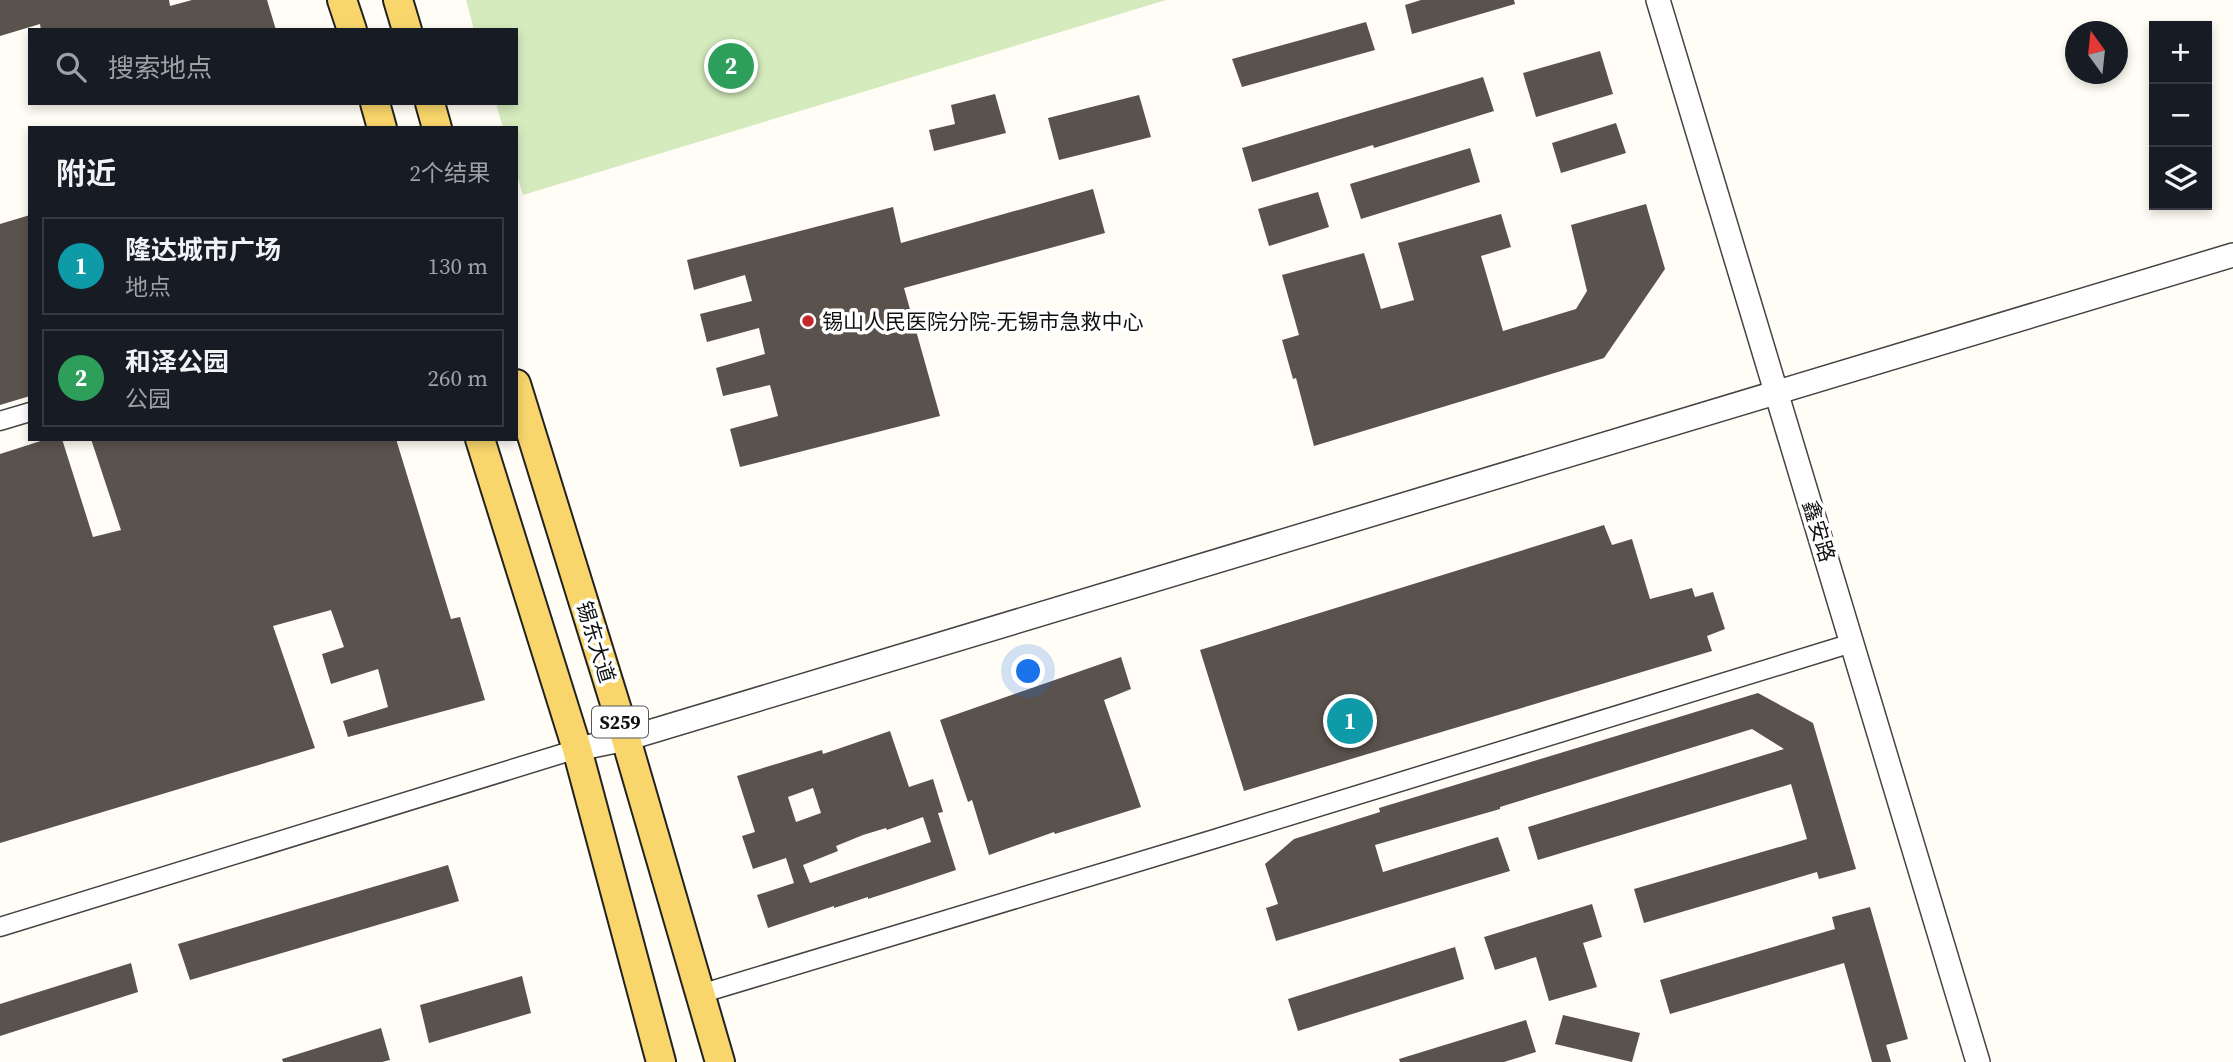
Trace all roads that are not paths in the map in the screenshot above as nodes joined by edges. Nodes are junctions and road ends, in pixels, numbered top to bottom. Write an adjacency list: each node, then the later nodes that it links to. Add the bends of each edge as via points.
1 (342, 0): 4 (main road)
2 (398, 0): 5 (main road)
3 (1658, 0): 12 (street, 鑫安路)
4 (351, 28)
5 (406, 28)
6 (376, 105): 8 (main road)
7 (431, 105): 9 (main road)
8 (381, 126)
9 (437, 126)
10 (2233, 255): 12 (street)
11 (518, 391): 17 (main road, 锡东大道 / S259)
12 (1777, 393): 16 (street, 鑫安路); 17 (street)
13 (28, 413): 14 (street)
14 (0, 421)
15 (481, 441): 18 (main road, S259)
16 (1852, 643): 20 (street); 23 (street, 鑫安路)
17 (625, 739): 18 (street); 20 (main road, 锡东大道 / S259)
18 (577, 749): 19 (street); 21 (main road, S259)
19 (0, 927)
20 (700, 994): 22 (main road, 锡东大道 / S259)
21 (661, 1062)
22 (719, 1062)
23 (1978, 1062)

